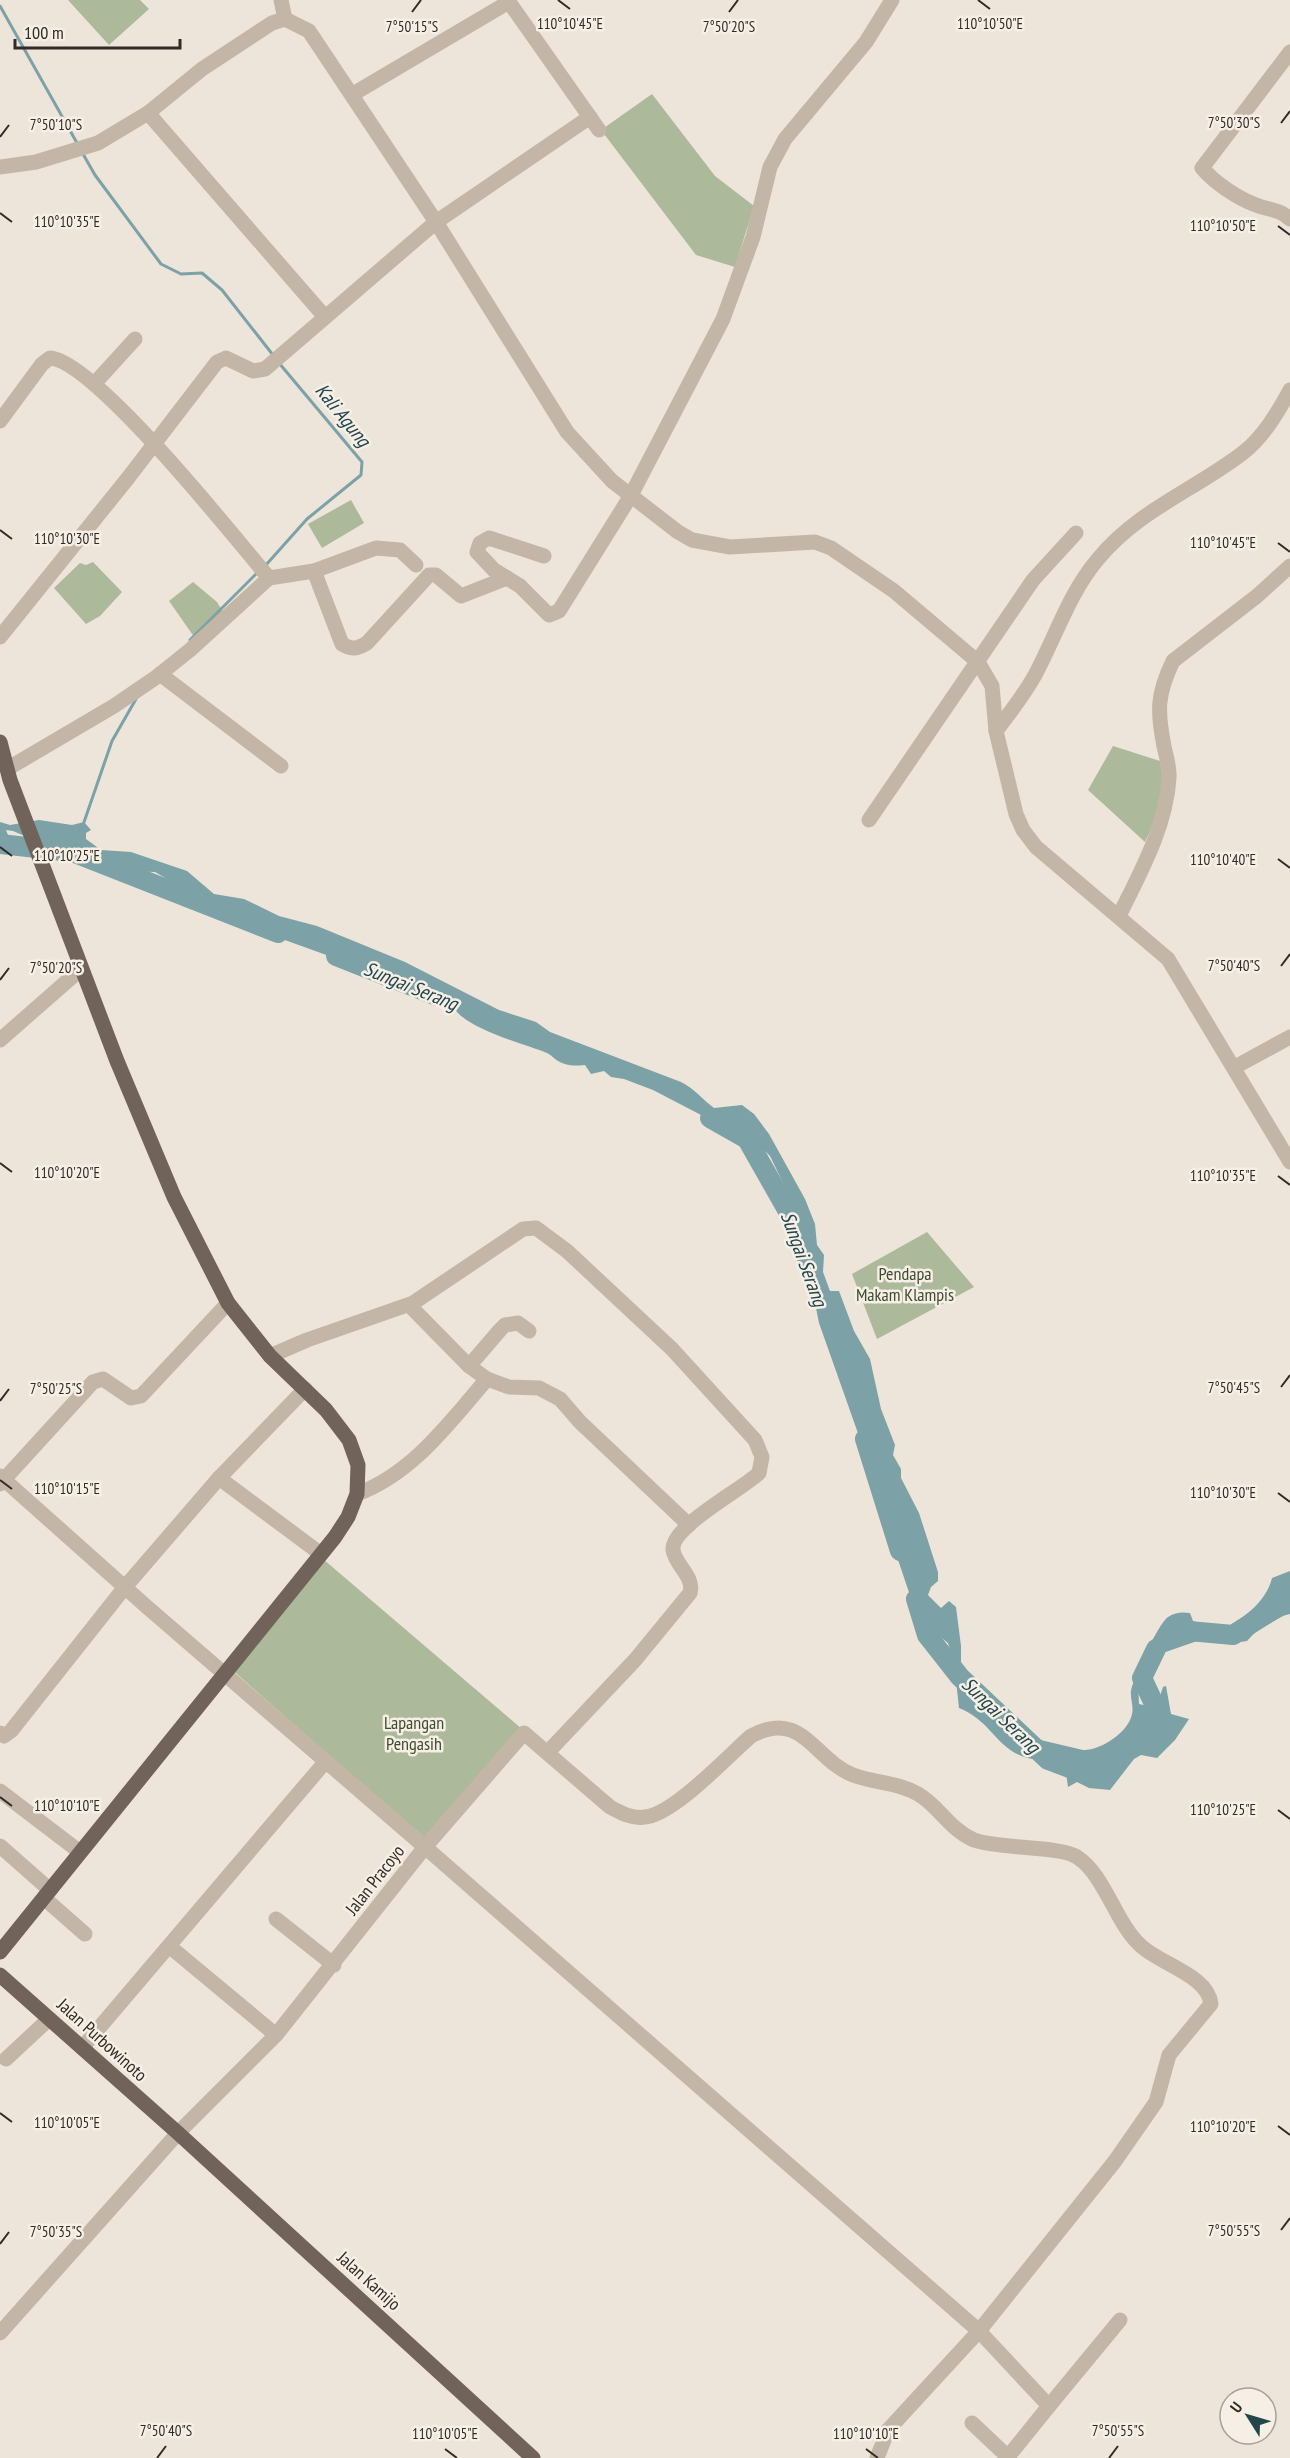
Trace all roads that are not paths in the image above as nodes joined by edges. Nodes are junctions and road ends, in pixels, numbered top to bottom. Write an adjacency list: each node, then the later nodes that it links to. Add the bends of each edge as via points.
1 (281, 0): 3 (street)
2 (892, 0): 16 (street, via 866,42 785,139 770,167 753,237 723,319)
3 (285, 19): 5 (street, via 309,31); 6 (street, via 244,39)
4 (1290, 52): 8 (street, via 1202,168 1235,194 1257,206 1279,210)
5 (353, 94): 9 (street); 9 (street, via 509,2 594,124)
6 (148, 113): 7 (street, via 80,149 36,162); 10 (street)
7 (0, 167)
8 (1290, 219)
9 (436, 222): 10 (street); 16 (street, via 567,432)
10 (325, 316): 15 (street, via 258,372 226,358 217,362)
11 (135, 339): 12 (street)
12 (94, 384): 14 (street, via 50,358); 15 (street)
13 (1290, 390): 27 (street, via 1245,451 1153,508 1122,531 1097,559 1078,587 1020,701)
14 (0, 421)
15 (153, 444): 22 (street); 24 (street)
16 (630, 497): 23 (street, via 554,615 549,615); 25 (street, via 692,540 730,547 815,542 831,548 894,591)
17 (1076, 533): 25 (street, via 1034,580)
18 (544, 556): 23 (street, via 495,538 480,543 477,552)
19 (417, 566): 21 (street, via 400,550 389,547 376,548)
20 (1290, 566): 32 (street, via 1173,662 1166,676 1158,710 1170,775 1165,810)
21 (314, 571): 22 (street); 23 (street, via 342,644 349,649 367,643 429,575 436,575 461,596)
22 (264, 572): 26 (street, via 190,650)
23 (507, 578)
24 (0, 637)
25 (978, 662): 27 (street, via 992,686); 31 (street)
26 (158, 676): 29 (street); 30 (street)
27 (996, 730): 32 (street, via 1023,830 1036,847)
28 (0, 742): 30 (main road)
29 (281, 766)
30 (8, 775): 33 (main road)
31 (869, 820)
32 (1119, 916): 36 (street, via 1168,958)
33 (81, 969): 34 (street); 38 (main road, via 174,1197)
34 (2, 1033)
35 (1290, 1037): 36 (street)
36 (1234, 1067): 37 (street)
37 (1290, 1162)
38 (228, 1303): 41 (main road); 46 (street, via 141,1396 131,1398 103,1379 93,1382)
39 (409, 1305): 41 (street); 42 (street); 48 (street, via 523,1229 536,1228 549,1236 672,1349 755,1440 762,1457 759,1473)
40 (529, 1331): 42 (street, via 518,1323 505,1325)
41 (270, 1356): 44 (main road)
42 (469, 1366): 43 (street)
43 (487, 1379): 47 (street, via 400,1472); 48 (street, via 553,1394)
44 (305, 1389): 45 (street); 47 (main road, via 349,1440 358,1465)
45 (219, 1478): 49 (street); 50 (street)
46 (1, 1480): 50 (street, Jalan Pracoyo)
47 (357, 1494): 49 (main road, via 348,1517)
48 (689, 1525): 53 (street, via 673,1548 691,1584 690,1593 635,1660)
49 (321, 1554): 51 (main road)
50 (125, 1587): 51 (street, Jalan Pracoyo); 52 (street, via 11,1731 4,1736)
51 (225, 1673): 54 (street, Jalan Pracoyo); 58 (main road)
52 (0, 1733)
53 (548, 1752): 57 (street, via 524,1733); 73 (street, via 610,1807 644,1818 683,1796 752,1736 765,1729 785,1728 799,1733 853,1775 919,1794 974,1840 1075,1855 1092,1871 1137,1943 1206,1990 1211,2004 1169,2055 1156,2102 1094,2188)
54 (327, 1761): 57 (street, Jalan Pracoyo); 62 (street)
55 (0, 1791): 58 (street)
56 (0, 1846): 59 (street)
57 (425, 1847): 64 (street, Jalan Pracoyo); 73 (street)
58 (80, 1852): 59 (main road)
59 (47, 1894): 61 (street); 63 (main road)
60 (276, 1919): 64 (street)
61 (85, 1934)
62 (169, 1946): 67 (street); 68 (street)
63 (0, 1951)
64 (334, 1965): 67 (street, Jalan Pracoyo)
65 (0, 1975): 66 (main road, Jalan Purbowinoto)
66 (49, 2019): 68 (main road, Jalan Purbowinoto); 69 (street)
67 (276, 2035): 70 (street, Jalan Pracoyo)
68 (82, 2048): 70 (main road, Jalan Purbowinoto)
69 (6, 2059)
70 (178, 2133): 71 (street, Jalan Pracoyo); 77 (main road, Jalan Kamijo)
71 (6, 2315): 74 (street, Jalan Pracoyo)
72 (1120, 2320): 75 (street)
73 (979, 2331): 75 (street); 78 (street, via 888,2430)
74 (0, 2333)
75 (1049, 2406): 79 (street)
76 (972, 2423): 79 (street)
77 (533, 2458)
78 (878, 2458)
79 (1007, 2458)

